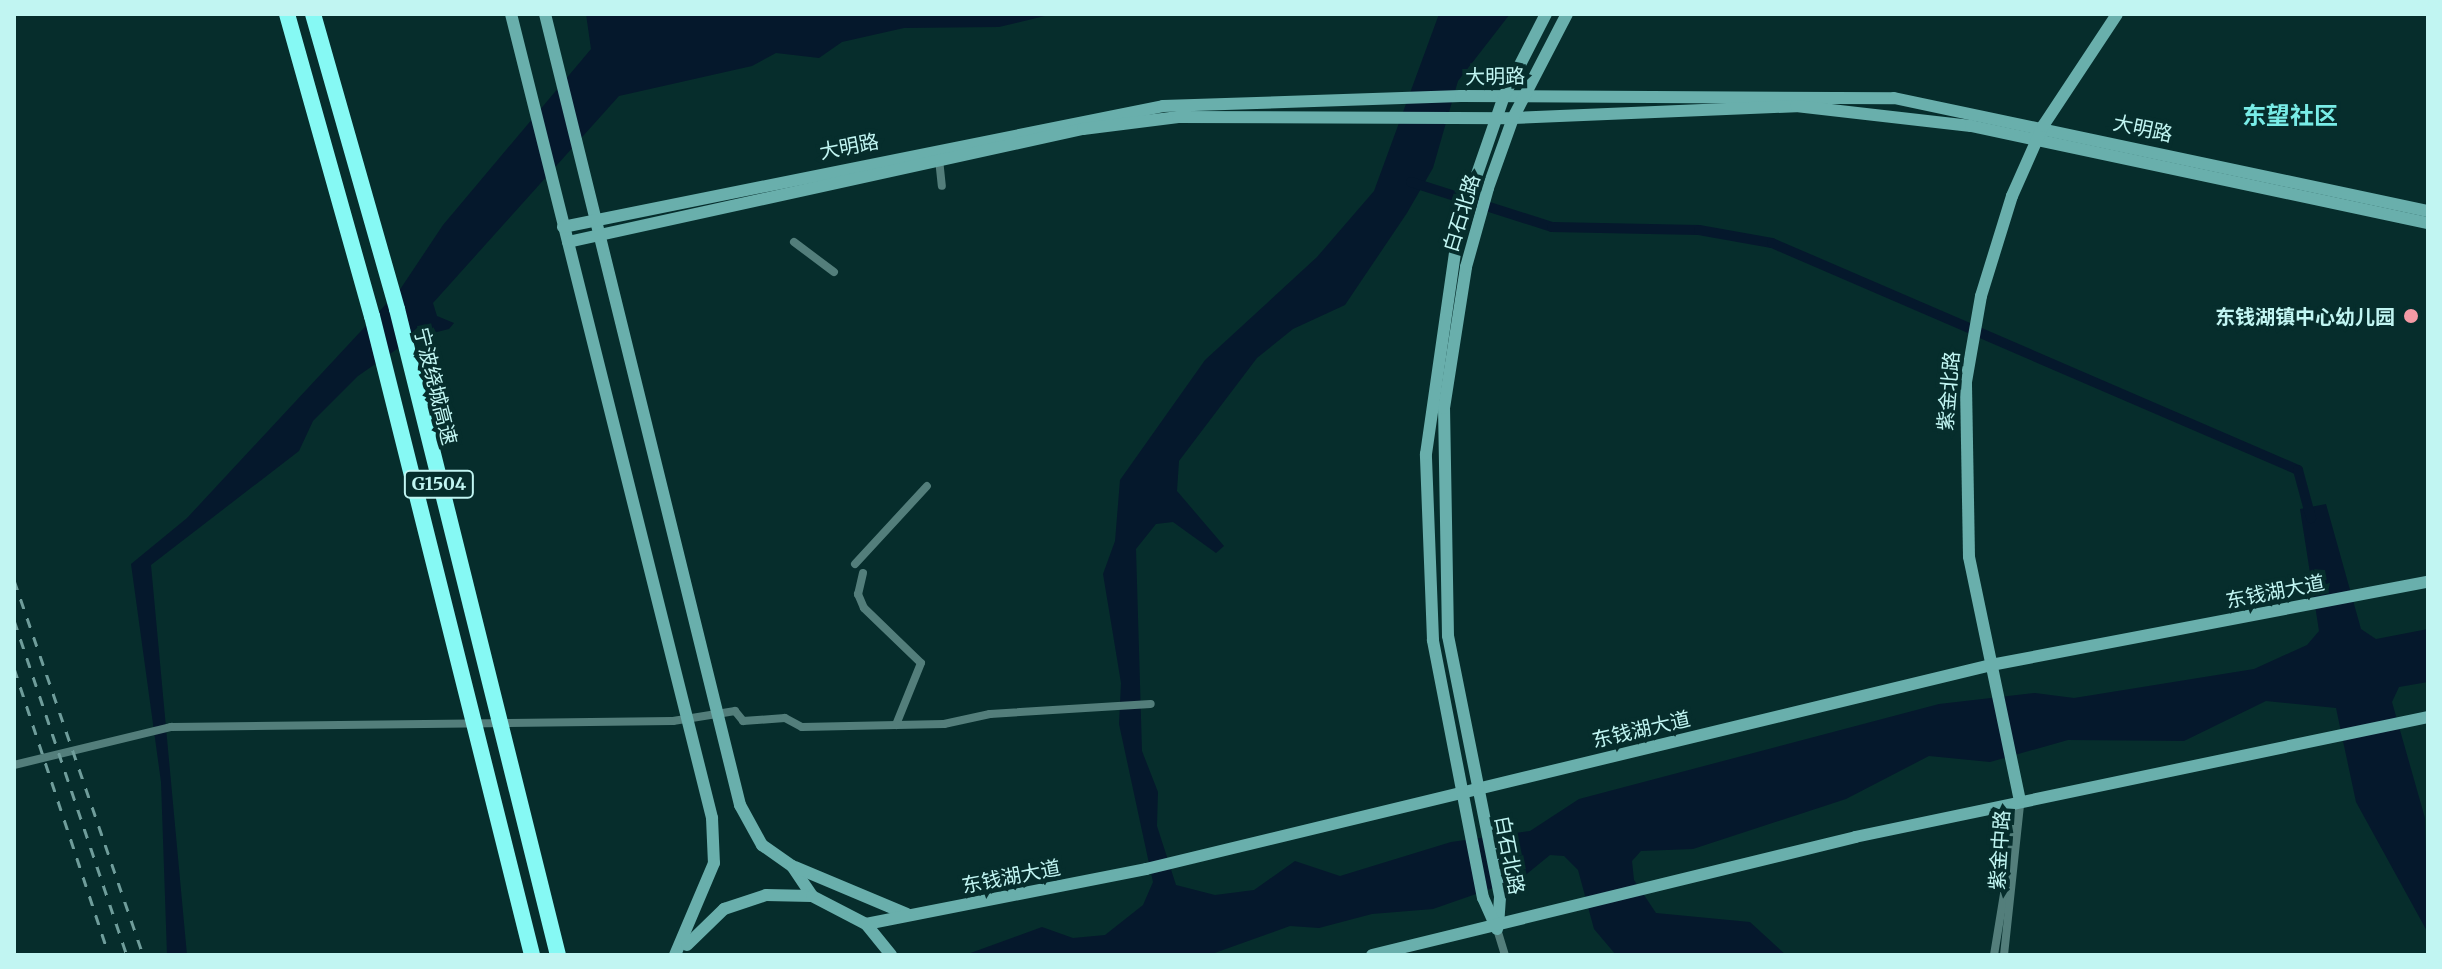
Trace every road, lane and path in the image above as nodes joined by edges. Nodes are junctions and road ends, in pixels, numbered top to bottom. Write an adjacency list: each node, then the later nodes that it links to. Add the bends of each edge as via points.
1 (287, 14): 44 (highway, G1504, via 372,316)
2 (313, 14): 45 (highway, 宁波绕城高速 / G1504, via 397,309)
3 (511, 14): 18 (main road)
4 (545, 14): 16 (main road)
5 (1546, 14): 8 (main road, 白石北路)
6 (1567, 14): 9 (main road, 白石北路)
7 (2117, 14): 12 (main road, 紫金北路)
8 (1504, 96): 9 (main road, 大明路); 10 (main road, 白石北路); 13 (main road, 大明路, via 1163,106)
9 (1524, 96): 11 (main road, 白石北路); 12 (main road, 大明路, via 1830,93)
10 (1495, 117): 11 (main road, 大明路); 13 (main road, 大明路, via 1178,117); 35 (main road, 白石北路, via 1459,226 1434,365 1424,512 1433,640)
11 (1513, 118): 12 (main road, 大明路, via 1796,106); 34 (main road, 白石北路, via 1475,230 1449,360 1441,513 1448,636)
12 (2040, 132): 15 (main road, 大明路); 17 (main road, 大明路); 27 (main road, 紫金北路, via 1981,296 1971,346 1965,514)
13 (938, 155): 14 (street); 16 (main road, 大明路); 19 (main road, 大明路)
14 (942, 186)
15 (2428, 211)
16 (595, 217): 18 (main road, 大明路); 19 (main road)
17 (2428, 223)
18 (563, 227): 20 (main road)
19 (599, 237): 20 (main road, 大明路); 29 (main road)
20 (568, 242): 31 (main road)
21 (794, 242): 22 (street)
22 (834, 272)
23 (927, 486): 24 (street)
24 (855, 564)
25 (863, 573): 32 (street, via 858,594 864,608 921,663)
26 (2428, 582): 27 (main road, 东钱湖大道)
27 (1991, 665): 34 (main road, 东钱湖大道); 36 (main road, 紫金北路)
28 (1151, 704): 32 (street)
29 (714, 715): 31 (street); 32 (street, via 785,718 802,727); 37 (main road, via 740,805 762,845)
30 (2428, 717): 36 (main road)
31 (686, 720): 33 (street, via 171,727 138,730); 42 (main road, via 712,818 714,863)
32 (896, 725)
33 (14, 765)
34 (1478, 789): 35 (main road, 东钱湖大道); 41 (main road, 白石北路, via 1500,896)
35 (1463, 792): 39 (main road, 东钱湖大道, via 1146,869); 41 (main road, 白石北路, via 1483,898)
36 (2020, 801): 41 (main road); 48 (street, 紫金中路); 49 (street, 紫金中路)
37 (792, 866): 38 (main road); 39 (main road, via 878,908)
38 (812, 896): 40 (main road); 42 (main road, via 766,895 724,909)
39 (914, 916): 40 (main road, 东钱湖大道)
40 (866, 924): 43 (main road)
41 (1497, 929): 46 (main road); 47 (street)
42 (681, 952)
43 (891, 954)
44 (532, 955)
45 (558, 955)
46 (1372, 955)
47 (1505, 955)
48 (1994, 955)
49 (2004, 955)

